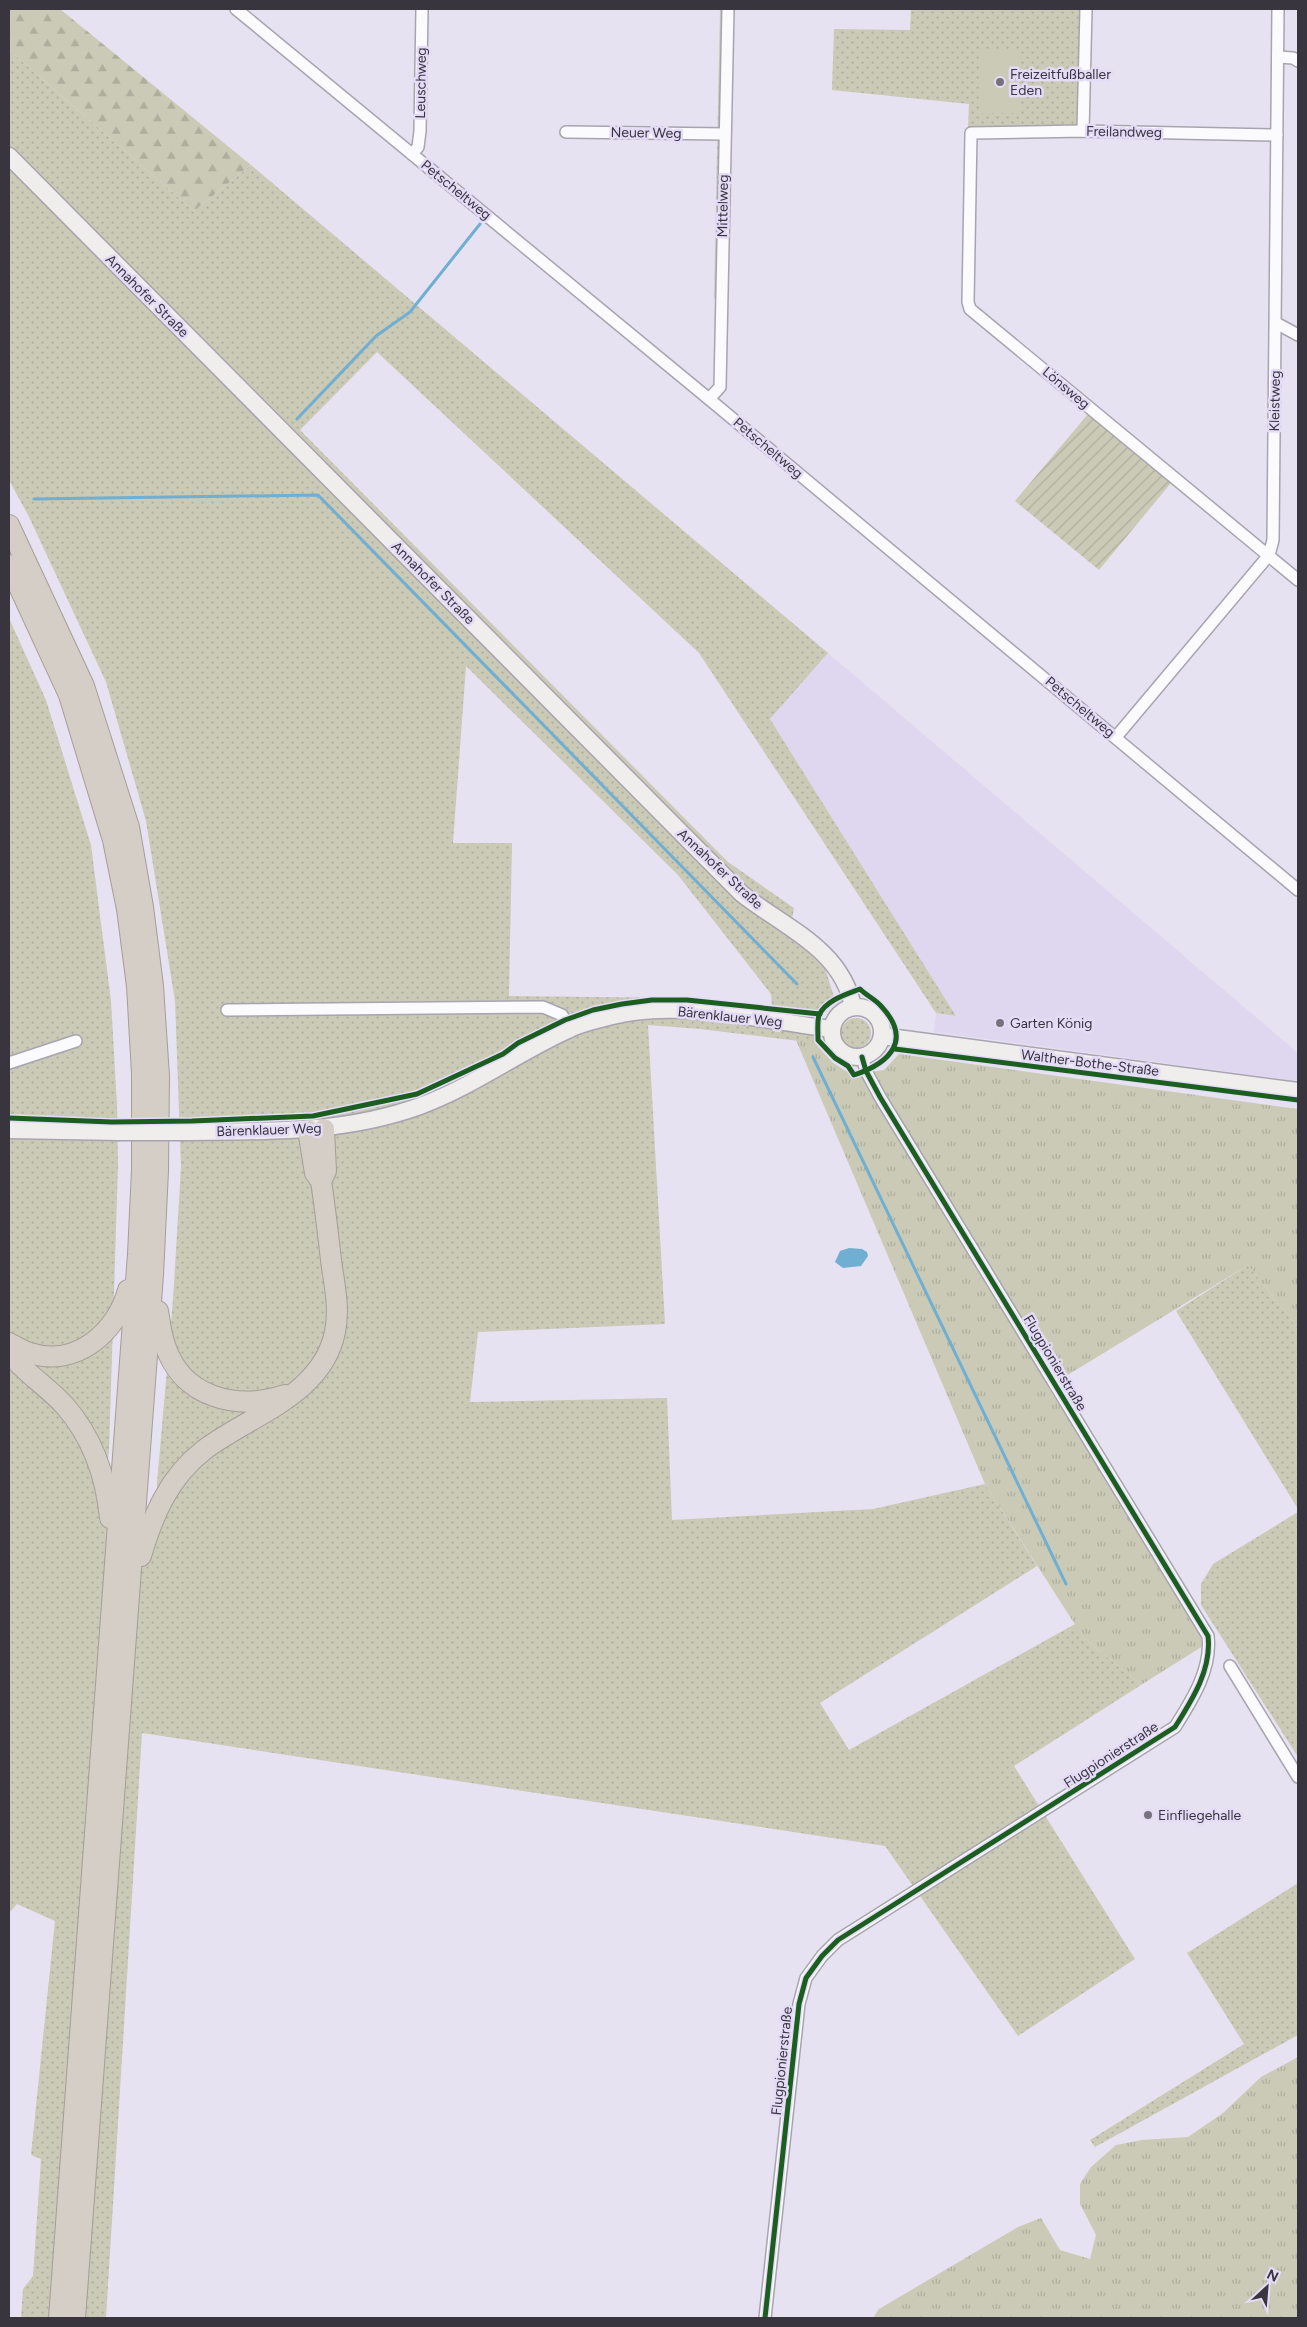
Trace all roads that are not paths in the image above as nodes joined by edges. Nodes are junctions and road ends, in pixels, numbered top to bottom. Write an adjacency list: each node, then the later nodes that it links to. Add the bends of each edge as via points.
1 (236, 9): 13 (street, Petscheltweg)
2 (422, 9): 13 (street, Leuschweg, via 420,131 418,147)
3 (728, 9): 11 (street, Mittelweg)
4 (1086, 9): 8 (street)
5 (1278, 9): 6 (street, Kleistweg)
6 (1278, 57): 7 (street); 12 (street, Kleistweg)
7 (1298, 61)
8 (1083, 131): 10 (street, Freilandweg); 12 (street, Freilandweg)
9 (566, 132): 11 (street, Neuer Weg)
10 (971, 133): 19 (street, Lönsweg, via 970,309)
11 (725, 134): 17 (street, Mittelweg, via 720,387)
12 (1277, 136): 15 (street, Kleistweg)
13 (412, 154): 17 (street, Petscheltweg)
14 (9, 156): 24 (street, Annahofer Straße, via 742,894 816,946 834,964)
15 (1276, 323): 16 (street); 19 (street, Kleistweg, via 1273,540)
16 (1298, 335)
17 (709, 399): 22 (street, Petscheltweg)
18 (9, 525): 36 (highway, via 84,686 128,827 153,986 158,1067)
19 (1269, 555): 21 (street, Lönsweg); 22 (street)
20 (9, 565): 35 (highway, via 69,696 113,840 127,909 137,986 142,1074)
21 (1298, 580)
22 (1116, 737): 23 (street, Petscheltweg)
23 (1298, 890)
24 (853, 1007): 27 (street, via 839,1015); 28 (street, via 874,1013 881,1022)
25 (227, 1010): 26 (street, via 543,1007 562,1015)
26 (568, 1029): 27 (street, Bärenklauer Weg, via 623,1014 670,1010); 34 (street, Bärenklauer Weg, via 464,1087 419,1106)
27 (832, 1029): 30 (street, via 840,1050 850,1056)
28 (882, 1036): 30 (street, via 874,1050); 32 (street, Walther-Bothe-Straße)
29 (76, 1041): 31 (street)
30 (862, 1057): 46 (street, Flugpionierstraße, via 880,1097 1208,1636 1209,1648 1193,1699 1175,1727 838,1940 806,1978 799,2004)
31 (9, 1063)
32 (1298, 1091)
33 (9, 1130): 34 (street, Bärenklauer Weg, bridge)
34 (316, 1130): 39 (highway, via 326,1171 321,1181 337,1304 335,1331 315,1373)
35 (138, 1254): 37 (highway, via 122,1309 101,1337 79,1350 57,1356 30,1353); 40 (highway)
36 (154, 1276): 39 (highway, via 165,1346 178,1369 192,1384 211,1396 231,1402 247,1403); 41 (highway)
37 (9, 1343)
38 (9, 1353): 40 (highway, via 65,1406 94,1452 104,1475)
39 (294, 1392): 41 (highway, via 205,1450 186,1467 170,1487 148,1530)
40 (115, 1569): 44 (highway)
41 (130, 1594): 45 (highway)
42 (1230, 1666): 43 (street)
43 (1298, 1777)
44 (59, 2318)
45 (75, 2318)
46 (765, 2318)

